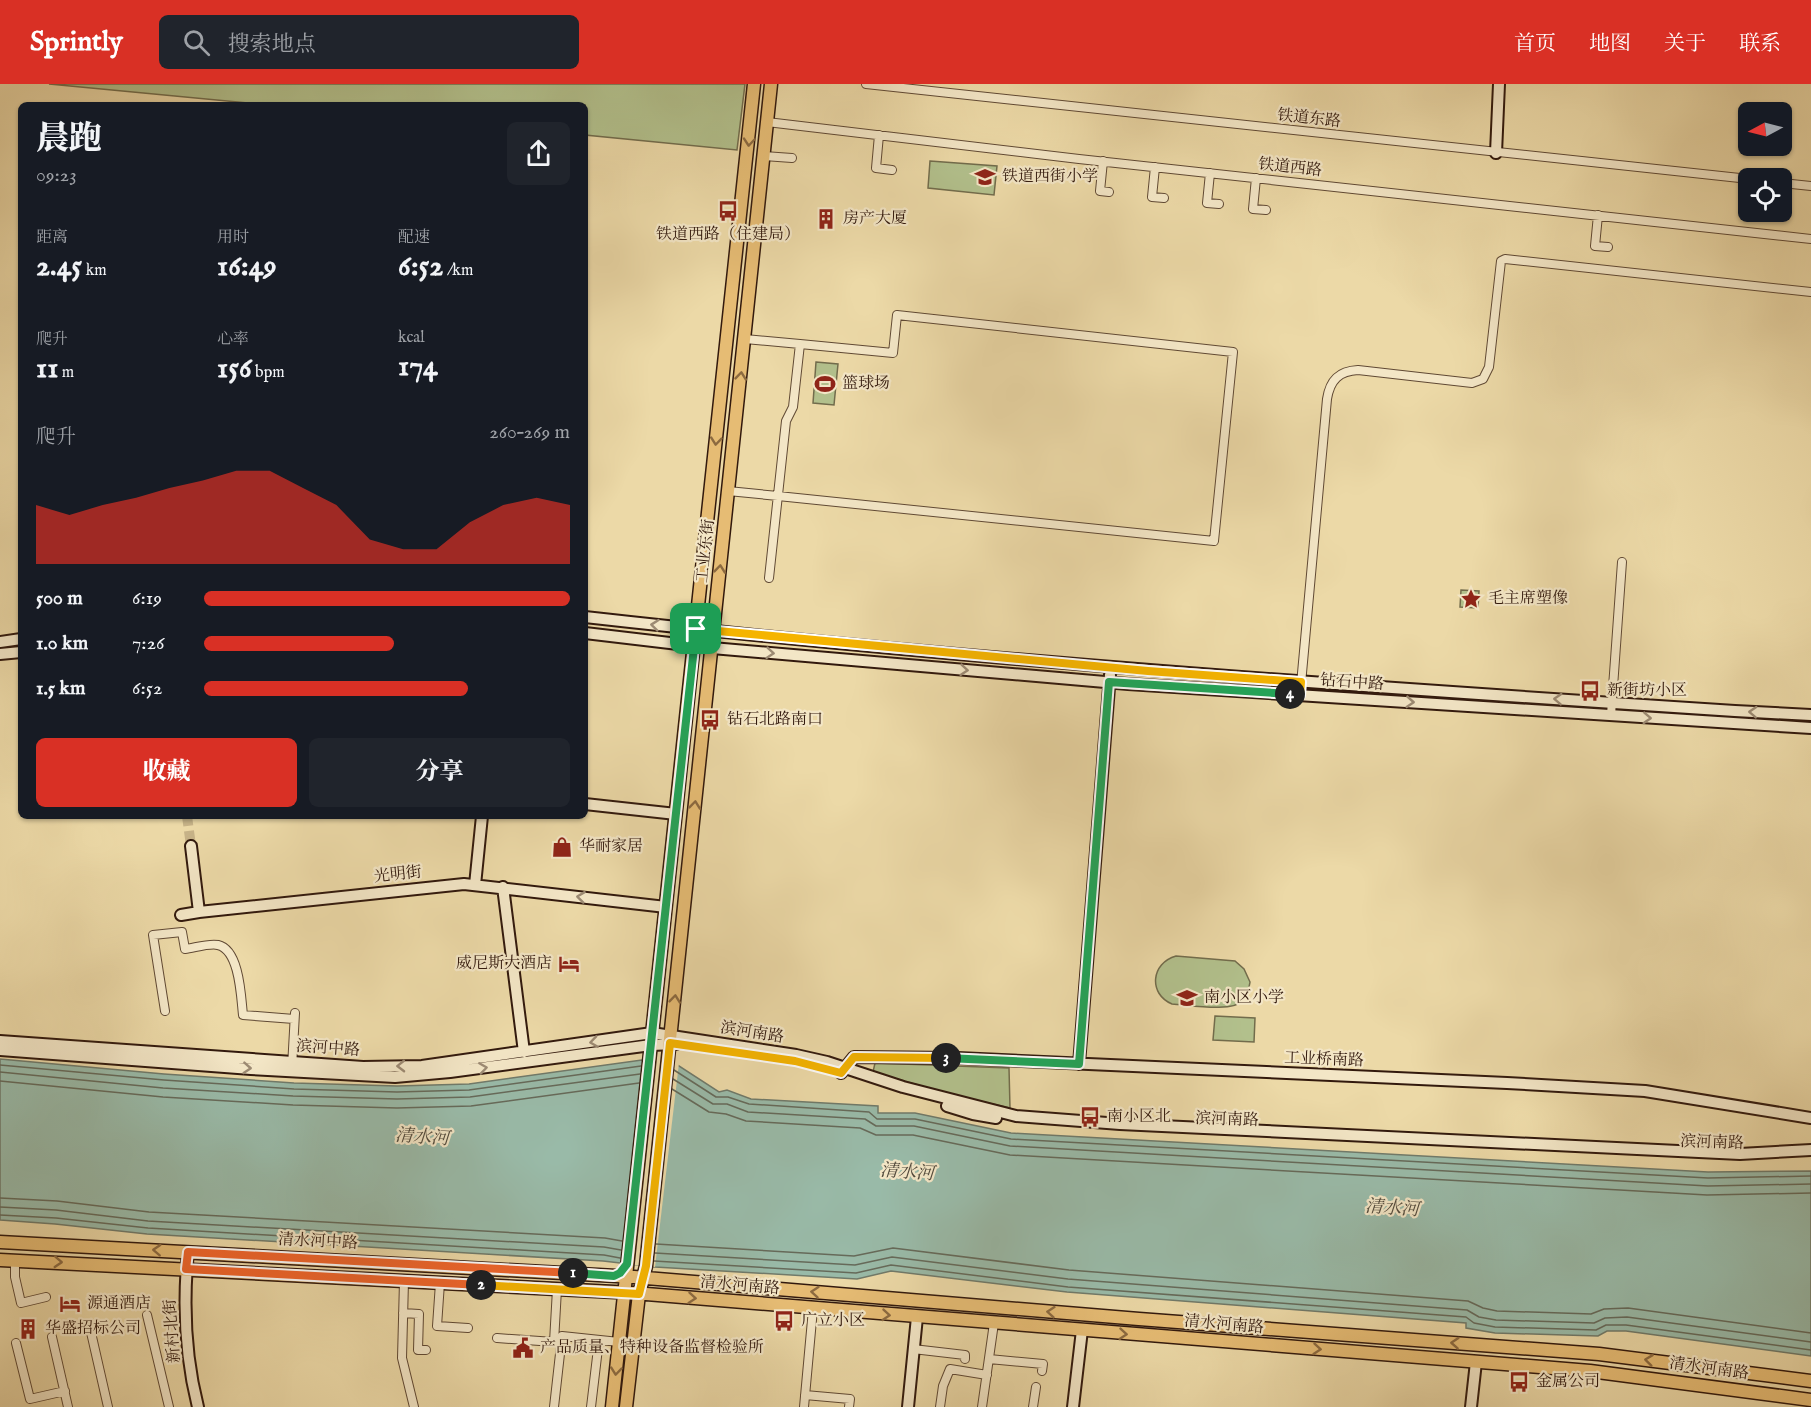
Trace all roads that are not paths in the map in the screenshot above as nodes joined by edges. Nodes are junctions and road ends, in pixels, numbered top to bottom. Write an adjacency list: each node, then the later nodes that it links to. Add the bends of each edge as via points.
1 (754, 84): 33 (main road, 工业东街, one-way to 33)
2 (771, 84): 5 (main road, 工业东街)
3 (866, 84): 7 (street, 铁道东路)
4 (1498, 84): 7 (main road)
5 (767, 122): 6 (street, 铁道西路); 8 (main road, 工业东街)
6 (879, 135): 10 (street, 铁道西路); 12 (street, via 876,168)
7 (1496, 153): 15 (street, 铁道东路)
8 (764, 156): 9 (street); 26 (main road, 工业东街)
9 (792, 158)
10 (1103, 162): 11 (street, 铁道西路); 18 (street, via 1100,191)
11 (1155, 167): 13 (street, 铁道西路); 19 (street, via 1152,197)
12 (892, 170)
13 (1210, 173): 14 (street, 铁道西路); 20 (street, via 1207,203)
14 (1256, 178): 21 (street, via 1253,209); 22 (street, 铁道西路)
15 (1738, 178)
16 (1792, 184): 17 (street)
17 (1811, 186)
18 (1109, 192)
19 (1164, 198)
20 (1219, 204)
21 (1266, 210)
22 (1598, 215): 23 (street, 铁道西路); 24 (street, via 1595,246)
23 (1811, 239)
24 (1608, 247)
25 (1811, 292): 44 (street, via 1504,259 1484,379 1472,382 1358,370 1338,375 1327,399)
26 (745, 339): 27 (street); 28 (main road, 工业东街, one-way to 26)
27 (800, 344): 29 (street); 29 (street, via 893,353 897,315 1233,352 1214,541)
28 (728, 491): 29 (street); 34 (main road, 工业东街, one-way to 28)
29 (778, 496): 31 (street)
30 (1622, 562): 46 (street)
31 (769, 578)
32 (588, 617): 33 (main road, 钻石中路, one-way to 32)
33 (696, 629): 34 (main road, 钻石中路); 38 (main road, 工业东街)
34 (714, 632): 39 (main road, 工业东街); 42 (main road, 钻石中路)
35 (588, 633): 38 (main road, 钻石中路)
36 (18, 639): 37 (main road)
37 (0, 642)
38 (694, 646): 39 (main road, 钻石中路); 51 (main road, 工业东街)
39 (712, 648): 43 (main road, 钻石中路, one-way to 43); 61 (main road, 工业东街, one-way to 39)
40 (18, 652): 41 (main road)
41 (0, 654)
42 (1110, 668): 43 (main road); 44 (main road, 钻石中路)
43 (1109, 682): 45 (main road, 钻石中路); 66 (main road)
44 (1301, 682): 45 (street); 46 (main road, 钻石中路, one-way to 44)
45 (1300, 695): 47 (main road, 钻石中路, one-way to 47)
46 (1611, 703): 47 (street); 48 (main road, 钻石中路, one-way to 46)
47 (1611, 715): 49 (main road, 钻石中路, one-way to 49)
48 (1811, 715)
49 (1811, 728)
50 (588, 804): 51 (main road)
51 (676, 814): 56 (main road, 工业东街)
52 (482, 819): 54 (main road)
53 (191, 846): 57 (main road)
54 (475, 885): 55 (main road, 光明街); 57 (main road, 光明街)
55 (504, 887): 56 (main road, 光明街, one-way to 55); 65 (main road)
56 (666, 907): 63 (main road, 工业东街)
57 (199, 912): 58 (main road, 光明街)
58 (181, 915): 59 (street)
59 (182, 932): 60 (street, via 153,935); 67 (street, via 184,949 218,945 232,957 243,1015 295,1016)
60 (165, 1011)
61 (670, 1040): 63 (main road, 滨河南路); 68 (main road, 滨河南路); 78 (main road, 工业东街)
62 (0, 1041): 67 (main road, 滨河中路)
63 (651, 1045): 65 (main road, 滨河中路, one-way to 65); 67 (main road, 滨河中路, one-way to 63, via 418,1076); 76 (main road, 工业东街)
64 (0, 1050): 67 (main road, 滨河中路, one-way to 67)
65 (524, 1052): 67 (main road, 滨河中路, one-way to 67, via 422,1066)
66 (1079, 1064): 68 (main road, 工业桥南路, via 854,1057); 69 (main road, 工业桥南路, via 1645,1091)
67 (292, 1066)
68 (842, 1070): 70 (main road, 滨河南路, via 1016,1116 1058,1120 1740,1154); 71 (main road, 滨河南路, via 973,1114 1030,1123 1125,1131 1702,1158)
69 (1811, 1118)
70 (1811, 1150)
71 (1811, 1157)
72 (0, 1242): 73 (main road, 清水河中路, one-way to 72)
73 (188, 1252): 77 (main road, 新村北街); 79 (main road, 清水河中路)
74 (0, 1260): 75 (main road)
75 (15, 1261): 77 (main road, one-way to 77); 86 (street, via 21,1303)
76 (627, 1264): 79 (main road); 84 (main road, 工业东街)
77 (186, 1269): 80 (main road); 117 (main road, 新村北街, via 186,1334)
78 (641, 1273): 79 (main road, 清水河中路); 84 (main road, 工业东街); 109 (main road, 清水河南路, one-way to 78, via 1599,1354 1127,1318 655,1278)
79 (614, 1276)
80 (404, 1281): 81 (main road); 88 (street)
81 (440, 1283): 82 (main road); 95 (street, via 437,1326)
82 (557, 1289): 83 (main road); 98 (street, via 554,1342)
83 (604, 1292): 84 (main road); 92 (main road, via 617,1304)
84 (632, 1293): 85 (main road, 清水河南路); 91 (main road); 92 (main road)
85 (667, 1296): 87 (main road, 清水河南路, one-way to 87); 91 (main road, via 646,1305)
86 (46, 1297)
87 (813, 1309): 90 (main road, 清水河南路, one-way to 90); 112 (street)
88 (403, 1313): 103 (street, via 419,1314 418,1350); 118 (street, via 402,1358)
89 (147, 1315): 116 (street)
90 (916, 1317): 93 (main road, 清水河南路); 102 (main road)
91 (636, 1322): 122 (main road)
92 (621, 1323): 100 (main road)
93 (994, 1323): 96 (main road, 清水河南路); 105 (street)
94 (90, 1328): 115 (street)
95 (468, 1328)
96 (1082, 1330): 106 (main road, 清水河南路, one-way to 106); 129 (main road)
97 (52, 1336): 111 (street)
98 (497, 1338)
99 (599, 1340): 100 (street); 119 (street, via 562,1336); 120 (street)
100 (619, 1342): 121 (main road, one-way to 121)
101 (16, 1343): 111 (street, via 30,1399)
102 (913, 1349): 104 (street, via 965,1355); 125 (main road)
103 (426, 1350)
104 (965, 1359)
105 (989, 1359): 107 (street, via 1043,1364); 108 (street)
106 (1476, 1362): 113 (main road, 清水河南路, via 1590,1371); 130 (main road)
107 (1042, 1371)
108 (987, 1374): 126 (street, via 950,1370); 127 (street)
109 (1811, 1381)
110 (1035, 1387): 128 (street)
111 (65, 1391): 114 (street)
112 (806, 1395): 123 (street); 124 (street, via 850,1399)
113 (1811, 1400)
114 (68, 1407)
115 (108, 1407)
116 (169, 1407)
117 (198, 1407)
118 (414, 1407)
119 (554, 1407)
120 (591, 1407)
121 (612, 1407)
122 (626, 1407)
123 (804, 1407)
124 (849, 1407)
125 (908, 1407)
126 (940, 1407)
127 (982, 1407)
128 (1033, 1407)
129 (1073, 1407)
130 (1471, 1407)

